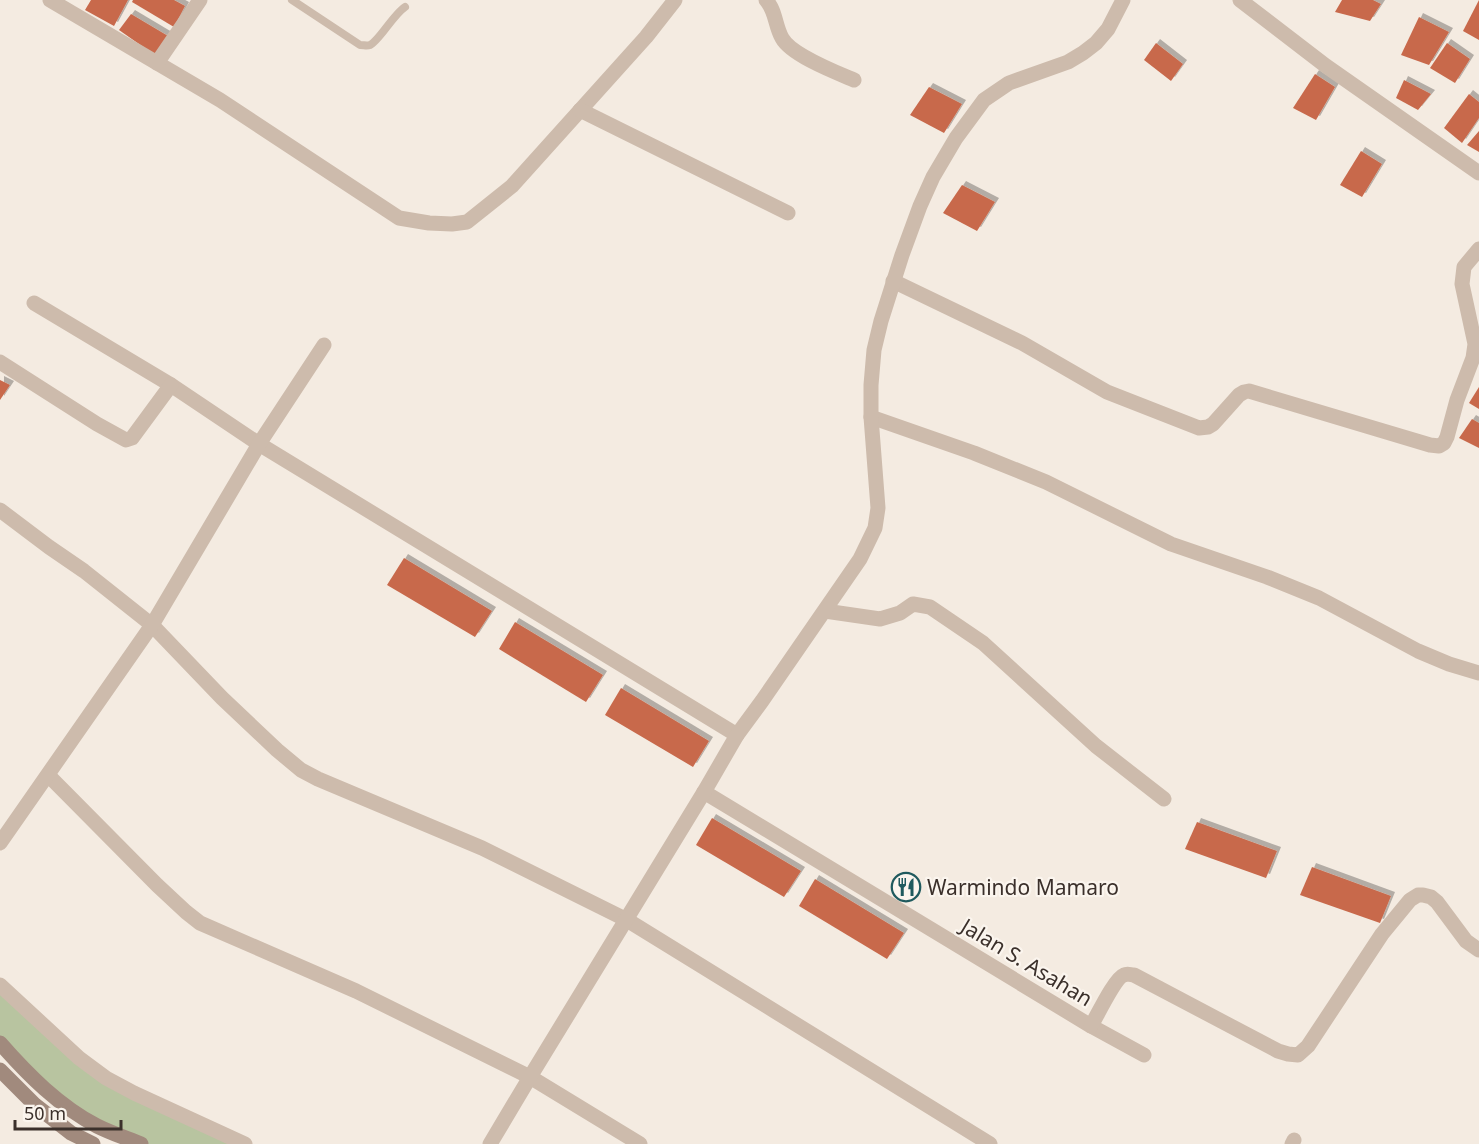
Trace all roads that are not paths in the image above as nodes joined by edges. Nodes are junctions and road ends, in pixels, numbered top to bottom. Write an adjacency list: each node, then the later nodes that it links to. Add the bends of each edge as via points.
1 (50, 0): 9 (street)
2 (292, 0): 8 (lane, via 365,46 374,43)
3 (675, 0): 11 (street)
4 (766, 0): 10 (street, via 786,44)
5 (1123, 0): 15 (street, via 1108,29 1083,53 1009,83 984,100 933,177)
6 (1240, 0): 12 (street)
7 (194, 2): 9 (street)
8 (405, 7)
9 (157, 63): 11 (street, via 399,218 421,222 467,222 512,186)
10 (854, 81)
11 (580, 110): 13 (street)
12 (1479, 174)
13 (788, 213)
14 (1479, 249): 15 (street, via 1464,267 1462,284 1474,344 1473,358 1456,400 1447,437 1439,446 1249,391 1239,395 1213,424 1199,428 1107,392 1022,343)
15 (893, 281): 20 (street, via 874,350)
16 (34, 303): 19 (street)
17 (324, 345): 21 (street)
18 (0, 362): 19 (street, via 126,440 132,438)
19 (171, 385): 21 (street)
20 (871, 417): 23 (street, via 878,508 875,528 860,559); 25 (street, via 1046,482 1171,544 1319,598 1418,651)
21 (259, 444): 24 (street); 26 (street)
22 (0, 510): 24 (street)
23 (825, 611): 26 (street); 29 (street, via 880,619 900,614 913,604 930,608 983,643 1096,746)
24 (152, 625): 27 (street); 31 (street, via 222,698 301,770 482,848)
25 (1479, 673)
26 (737, 735): 28 (street)
27 (48, 775): 30 (street); 38 (street, via 200,923 356,991)
28 (704, 792): 31 (street); 34 (street, Jalan S. Asahan)
29 (1164, 799)
30 (0, 843)
31 (627, 920): 38 (street); 44 (street)
32 (1479, 950): 34 (street, via 1466,941 1437,902 1418,895 1382,934 1308,1046 1298,1055 1278,1051 1128,974 1116,983)
33 (0, 985): 41 (street, via 106,1078)
34 (1091, 1026): 36 (street, Jalan S. Asahan)
35 (0, 1043): 40 (main road, via 75,1113)
36 (1144, 1055)
37 (0, 1070): 39 (main road, via 35,1105 71,1133)
38 (530, 1077): 42 (street); 43 (street)
39 (93, 1144)
40 (141, 1144)
41 (245, 1144)
42 (490, 1144)
43 (640, 1144)
44 (990, 1144)

